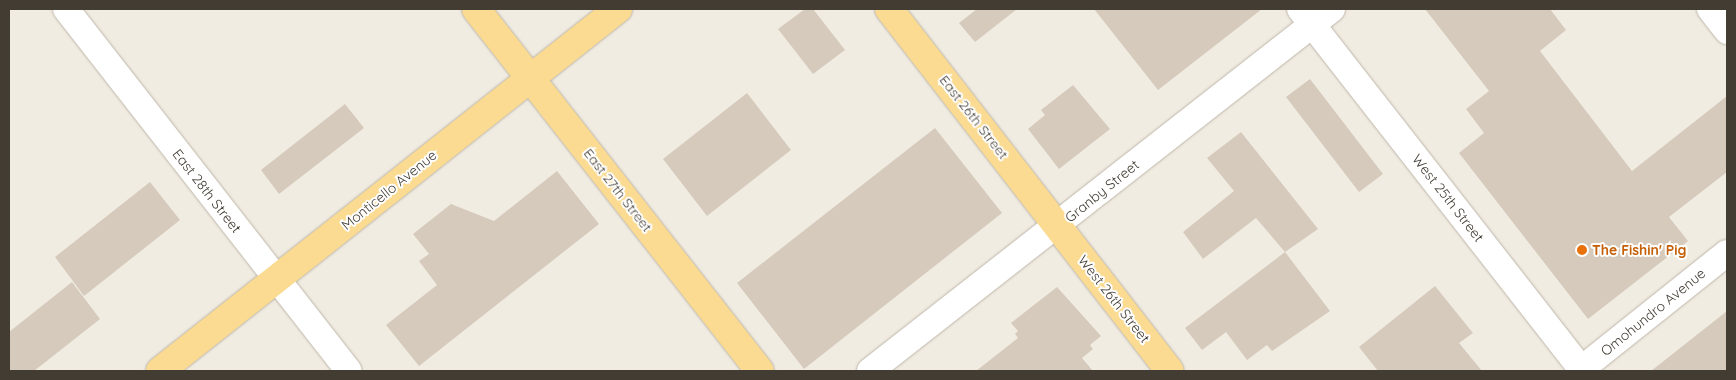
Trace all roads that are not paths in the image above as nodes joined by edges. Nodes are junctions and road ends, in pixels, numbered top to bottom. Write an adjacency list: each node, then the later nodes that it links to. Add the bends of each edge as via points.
1 (66, 9): 11 (street, East 28th Street)
2 (476, 9): 8 (main road, East 27th Street)
3 (618, 9): 8 (main road, Monticello Avenue)
4 (889, 9): 9 (main road, East 26th Street)
5 (1710, 9): 7 (street)
6 (1315, 14): 9 (street, Granby Street); 17 (street, West 25th Street)
7 (1727, 31)
8 (529, 77): 11 (main road, Monticello Avenue); 14 (main road, East 27th Street)
9 (1058, 227): 15 (street, Granby Street); 16 (main road, West 26th Street)
10 (1727, 252): 17 (street, Omohundro Avenue)
11 (276, 280): 12 (main road, Monticello Avenue); 13 (street, East 28th Street)
12 (160, 371)
13 (349, 371)
14 (760, 371)
15 (870, 371)
16 (1170, 371)
17 (1581, 371)

